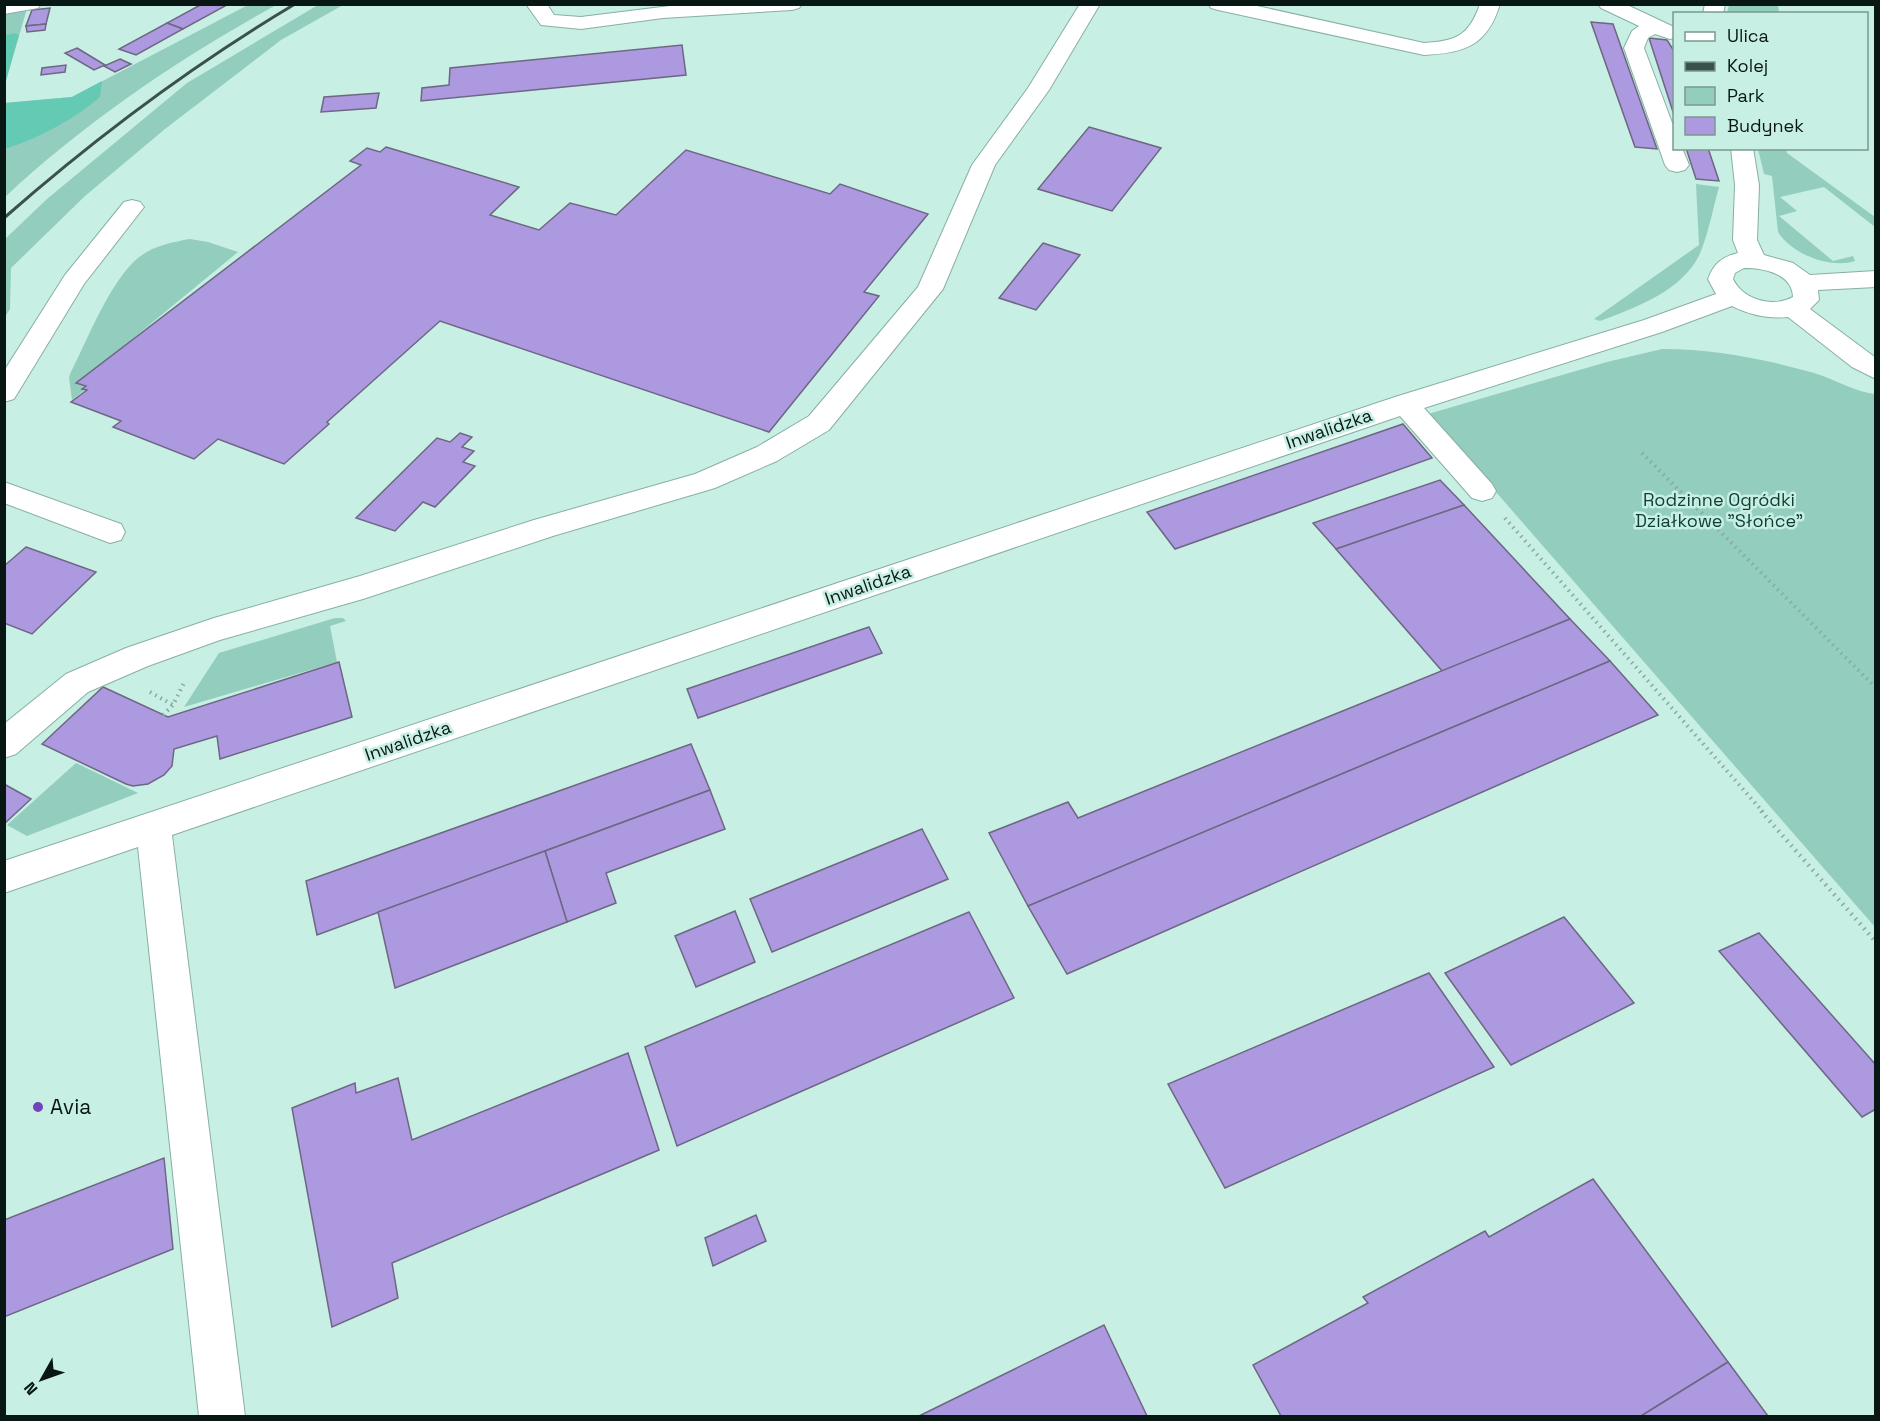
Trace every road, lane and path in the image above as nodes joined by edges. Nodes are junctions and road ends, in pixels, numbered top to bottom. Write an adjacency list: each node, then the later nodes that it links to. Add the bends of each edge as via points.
1 (31, 4): 8 (street)
2 (536, 4): 3 (street, via 548,21 581,23 663,12)
3 (792, 4)
4 (1090, 4): 29 (street, via 1038,90 984,165 930,289 819,423 767,454 705,481 214,630 137,657 77,683)
5 (1218, 4): 6 (street, via 1424,49 1449,48 1469,41 1485,22)
6 (1490, 4)
7 (1608, 4): 9 (street)
8 (4, 8)
9 (1653, 26): 10 (street); 12 (street, via 1639,35 1634,48)
10 (1673, 35)
11 (1742, 150): 14 (street, via 1747,185 1745,240)
12 (1677, 165)
13 (132, 207): 20 (street, via 74,280)
14 (1754, 260): 16 (street, via 1783,268); 17 (street, via 1734,262 1721,270 1719,279)
15 (1875, 279): 16 (street)
16 (1803, 284): 18 (street, via 1806,300)
17 (1733, 297): 18 (street, via 1761,309); 21 (street, Inwalidzka)
18 (1794, 309): 19 (street)
19 (1875, 370)
20 (4, 393)
21 (1405, 404): 23 (street); 30 (street, Inwalidzka)
22 (1642, 453): 27 (path)
23 (1482, 491): 32 (path)
24 (4, 492): 25 (street)
25 (110, 532)
26 (187, 677): 28 (path)
27 (1875, 688)
28 (164, 715)
29 (4, 744)
30 (154, 828): 31 (street, Inwalidzka); 33 (street)
31 (4, 877)
32 (1875, 942)
33 (222, 1416)

